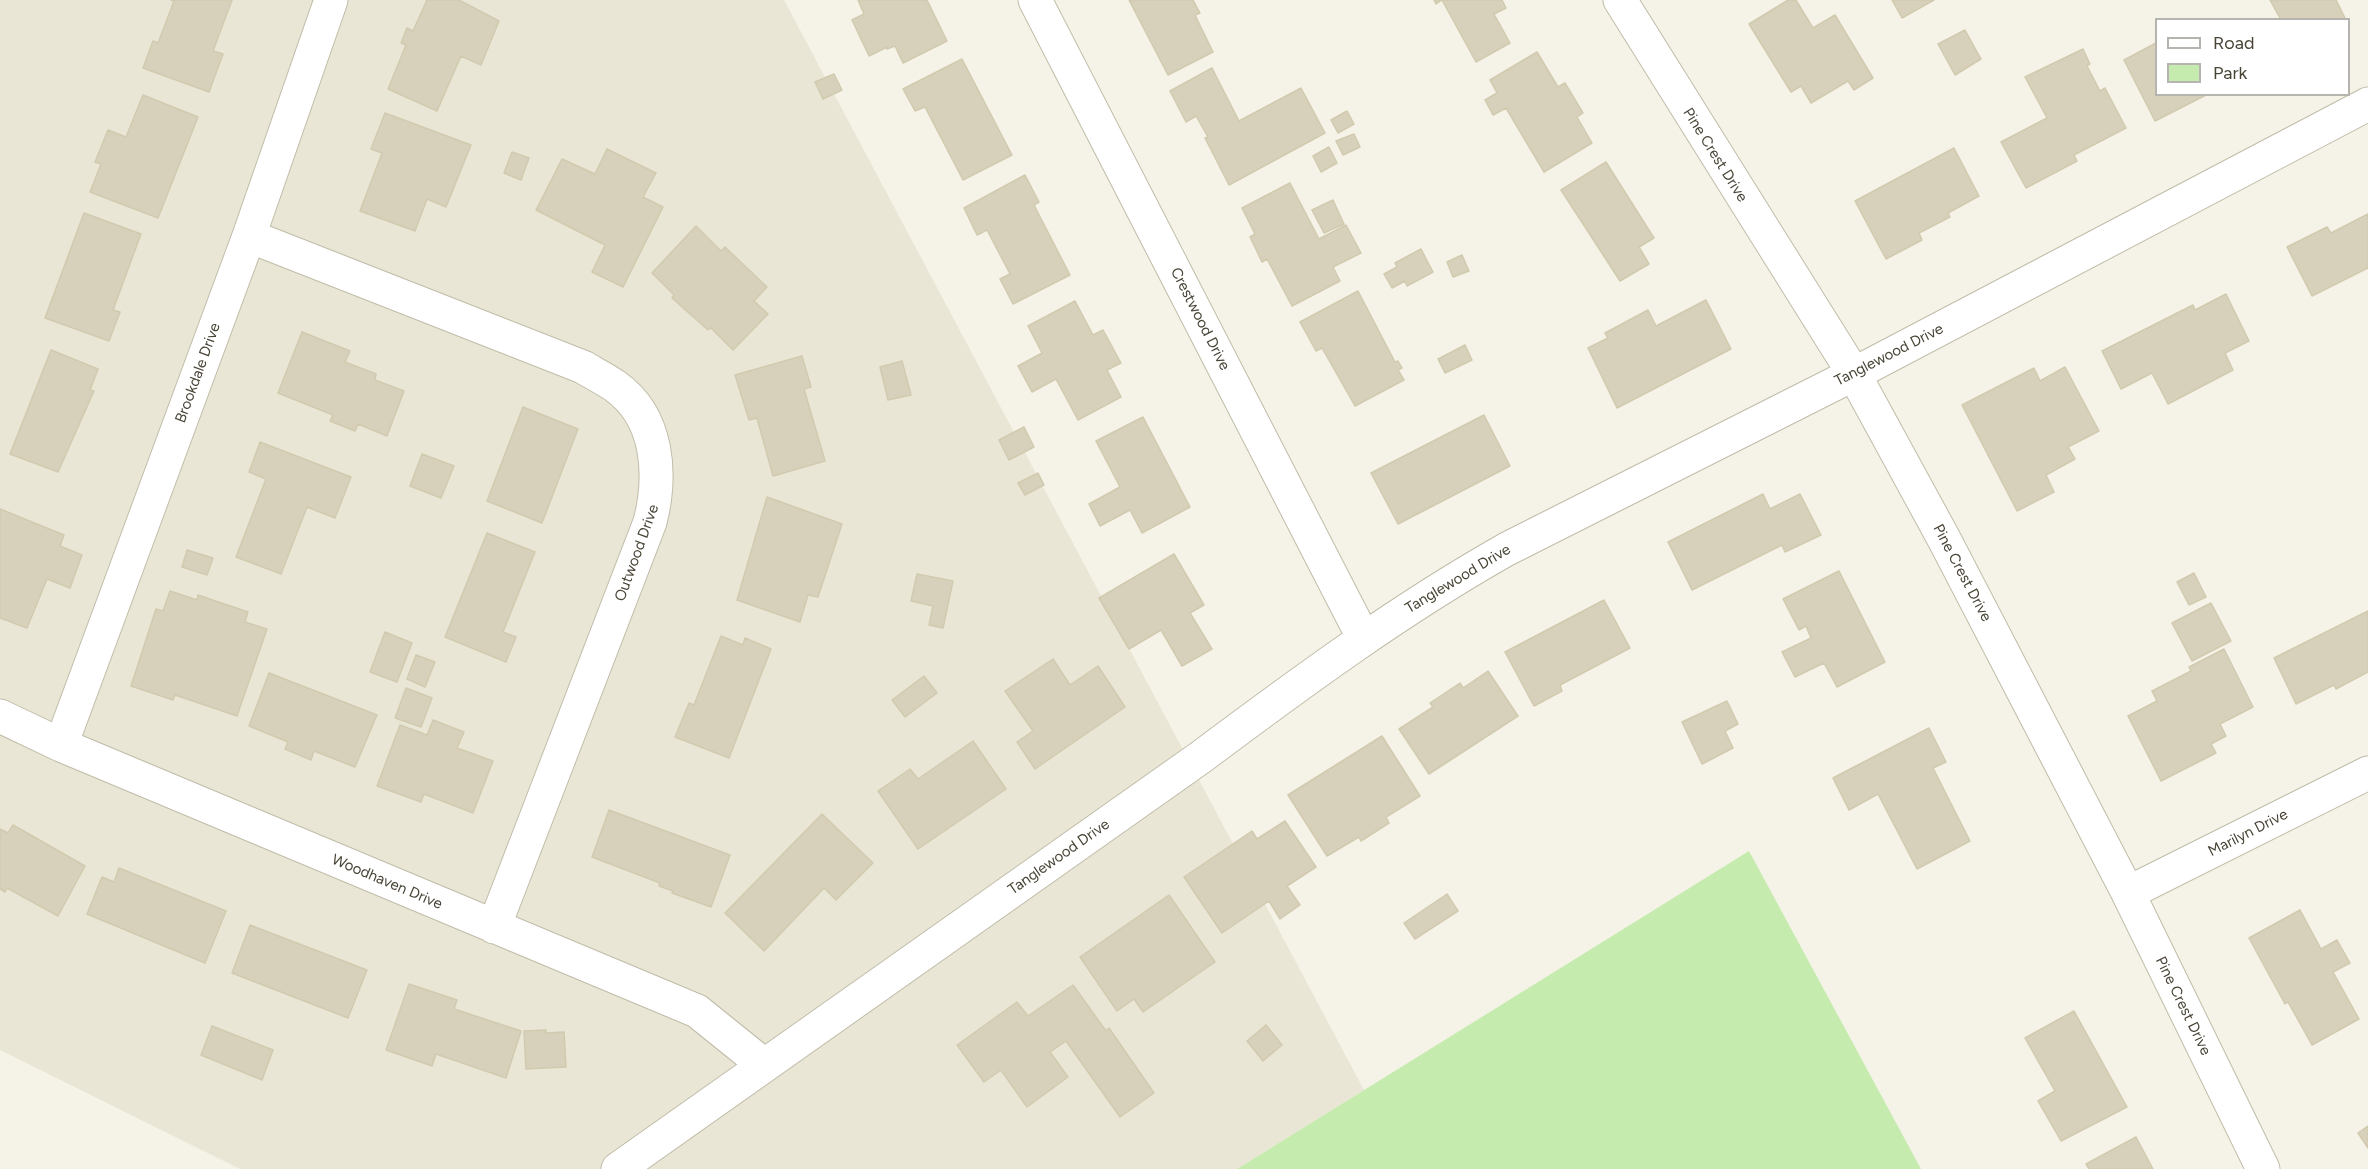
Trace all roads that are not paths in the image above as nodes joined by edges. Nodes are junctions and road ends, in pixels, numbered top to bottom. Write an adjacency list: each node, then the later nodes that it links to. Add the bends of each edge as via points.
1 (331, 0): 5 (street, Brookdale Drive)
2 (1035, 0): 7 (street, Crestwood Drive)
3 (1620, 0): 6 (street, Pine Crest Drive)
4 (2368, 104): 6 (street, Tanglewood Drive)
5 (249, 236): 9 (street, Brookdale Drive); 12 (street, Outwood Drive, via 583,367 617,387 642,416 657,454 658,493 651,522)
6 (1854, 374): 7 (street, Tanglewood Drive, via 1507,549); 11 (street, Pine Crest Drive)
7 (1364, 639): 13 (street, Tanglewood Drive)
8 (0, 716): 9 (street, Woodhaven Drive)
9 (61, 745): 12 (street, Woodhaven Drive)
10 (2368, 773): 11 (street, Marilyn Drive)
11 (2128, 893): 15 (street, Pine Crest Drive)
12 (494, 927): 13 (street, Woodhaven Drive, via 697,1011)
13 (764, 1065): 14 (street, Tanglewood Drive)
14 (618, 1169)
15 (2263, 1169)

